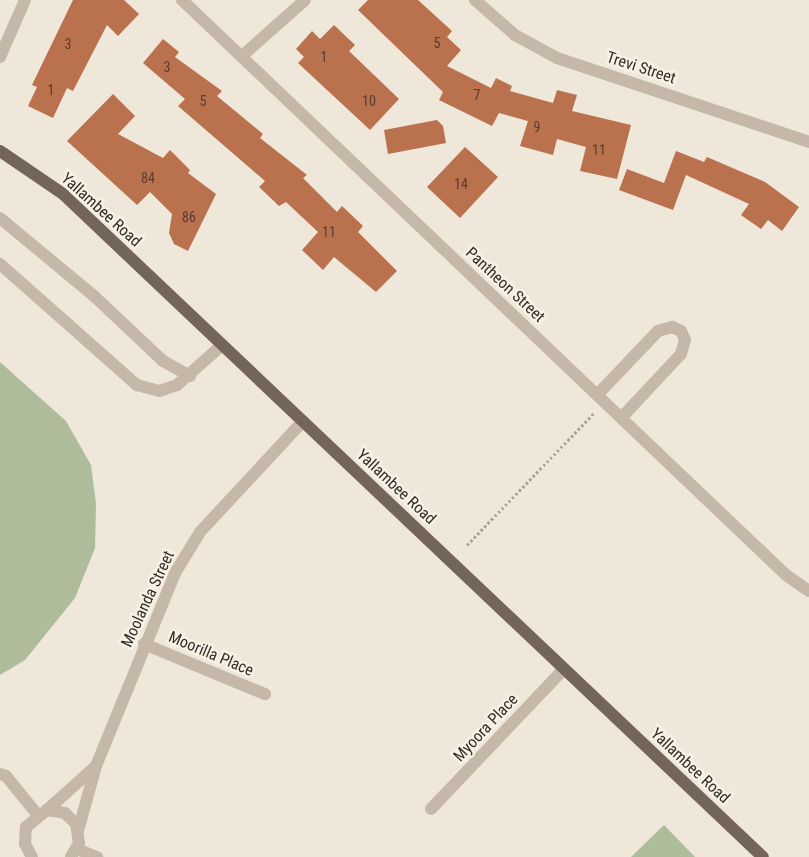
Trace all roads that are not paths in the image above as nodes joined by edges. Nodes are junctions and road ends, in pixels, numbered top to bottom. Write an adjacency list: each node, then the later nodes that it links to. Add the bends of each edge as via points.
1 (25, 0): 6 (street)
2 (182, 0): 5 (street, Pantheon Street)
3 (305, 0): 5 (street)
4 (475, 0): 7 (street, Trevi Street, via 515,35 557,58)
5 (242, 56): 13 (street, Pantheon Street)
6 (0, 57)
7 (809, 142)
8 (0, 151): 11 (main road, Yallambee Road, via 63,194)
9 (0, 218): 12 (street, via 73,277 163,361)
10 (0, 264): 12 (street, via 137,385 159,391)
11 (222, 345): 12 (street); 15 (main road, Yallambee Road)
12 (190, 376)
13 (602, 397): 14 (street, Pantheon Street); 14 (street, via 658,331 672,327 680,331 684,340 681,354)
14 (622, 417): 16 (street, Pantheon Street, via 786,575)
15 (303, 422): 17 (street, Moolanda Street, via 200,532 175,573); 18 (main road, Yallambee Road)
16 (809, 591)
17 (144, 644): 19 (street, Moorilla Place); 20 (street, Moolanda Street)
18 (564, 669): 22 (street, Myoora Place); 28 (main road, Yallambee Road)
19 (265, 694)
20 (96, 766): 23 (street, Moolanda Street); 24 (street, Moolanda Street)
21 (0, 774): 23 (street, via 6,776)
22 (432, 809)
23 (42, 812): 24 (street, via 65,813); 26 (street, Moolanda Street, via 24,836)
24 (78, 831): 25 (street, Moolanda Street)
25 (74, 853): 27 (street)
26 (32, 857)
27 (97, 857)
28 (763, 857)

